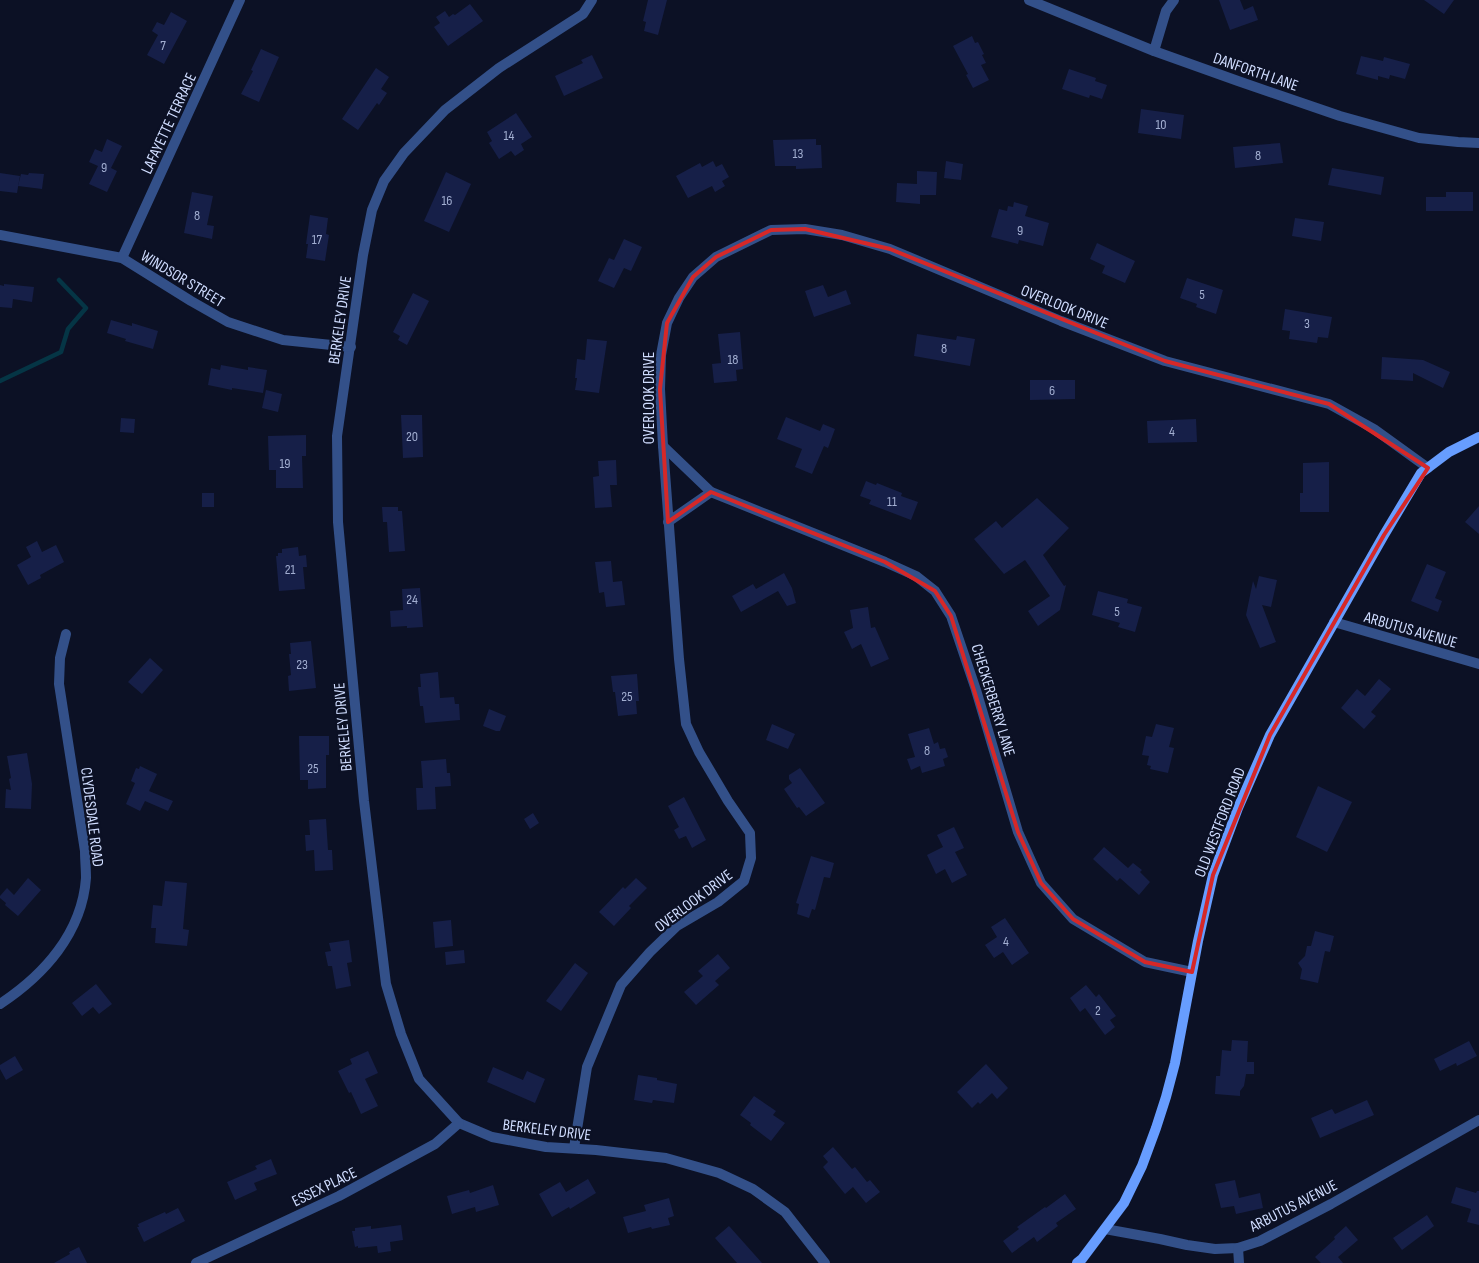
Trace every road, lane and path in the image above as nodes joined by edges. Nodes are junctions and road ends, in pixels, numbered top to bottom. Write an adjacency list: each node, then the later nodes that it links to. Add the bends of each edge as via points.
1 (240, 0): 8 (street, LAFAYETTE TERRACE)
2 (592, 0): 9 (street, BERKELEY DRIVE, via 583,14 499,68 445,110 404,153 384,181 372,210 363,255)
3 (1030, 0): 5 (street, DANFORTH LANE)
4 (1174, 0): 5 (street, via 1166,11)
5 (1154, 50): 6 (street, DANFORTH LANE, via 1340,116 1419,138)
6 (1479, 143)
7 (0, 235): 8 (street, WINDSOR STREET)
8 (122, 258): 9 (street, WINDSOR STREET, via 228,322 283,340)
9 (351, 347): 21 (street, BERKELEY DRIVE, via 337,436 338,522 364,801 386,984 419,1079)
10 (1479, 436): 12 (main road, OLD WESTFORD ROAD)
11 (663, 446): 12 (street, OVERLOOK DRIVE, via 661,355 667,323 679,298 693,277 716,257 771,230 805,229 842,235 890,249 1165,361 1329,404 1374,429); 13 (street, CHECKERBERRY LANE); 14 (street, OVERLOOK DRIVE)
12 (1428, 468): 15 (main road, OLD WESTFORD ROAD, via 1421,473)
13 (711, 492): 14 (street); 18 (street, CHECKERBERRY LANE, via 885,562 916,576 935,591 951,616 1018,832 1041,883 1073,919 1097,934 1145,962)
14 (668, 522): 22 (street, OVERLOOK DRIVE, via 686,724 699,752 750,833 751,858 744,881 718,902 677,926 621,985 587,1067)
15 (1334, 622): 17 (street, ARBUTUS AVENUE); 18 (main road, OLD WESTFORD ROAD, via 1270,735 1238,808 1213,875)
16 (66, 634): 19 (street, CLYDESDALE ROAD, via 60,658 59,684 85,851 86,878 81,903 60,950 21,990)
17 (1479, 664)
18 (1192, 972): 23 (main road, OLD WESTFORD ROAD, via 1175,1062 1156,1128 1124,1203)
19 (0, 1004)
20 (1479, 1120): 24 (street, ARBUTUS AVENUE, via 1331,1204 1260,1241)
21 (459, 1123): 22 (street, BERKELEY DRIVE, via 492,1138); 25 (street, ESSEX PLACE, via 436,1144 339,1196)
22 (574, 1148): 26 (street, BERKELEY DRIVE, via 666,1158 719,1173 753,1189 785,1212)
23 (1105, 1229): 24 (street, ARBUTUS AVENUE, via 1214,1250); 27 (main road, OLD WESTFORD ROAD)
24 (1238, 1248): 28 (street)
25 (196, 1263)
26 (825, 1263)
27 (1077, 1263)
28 (1239, 1263)

